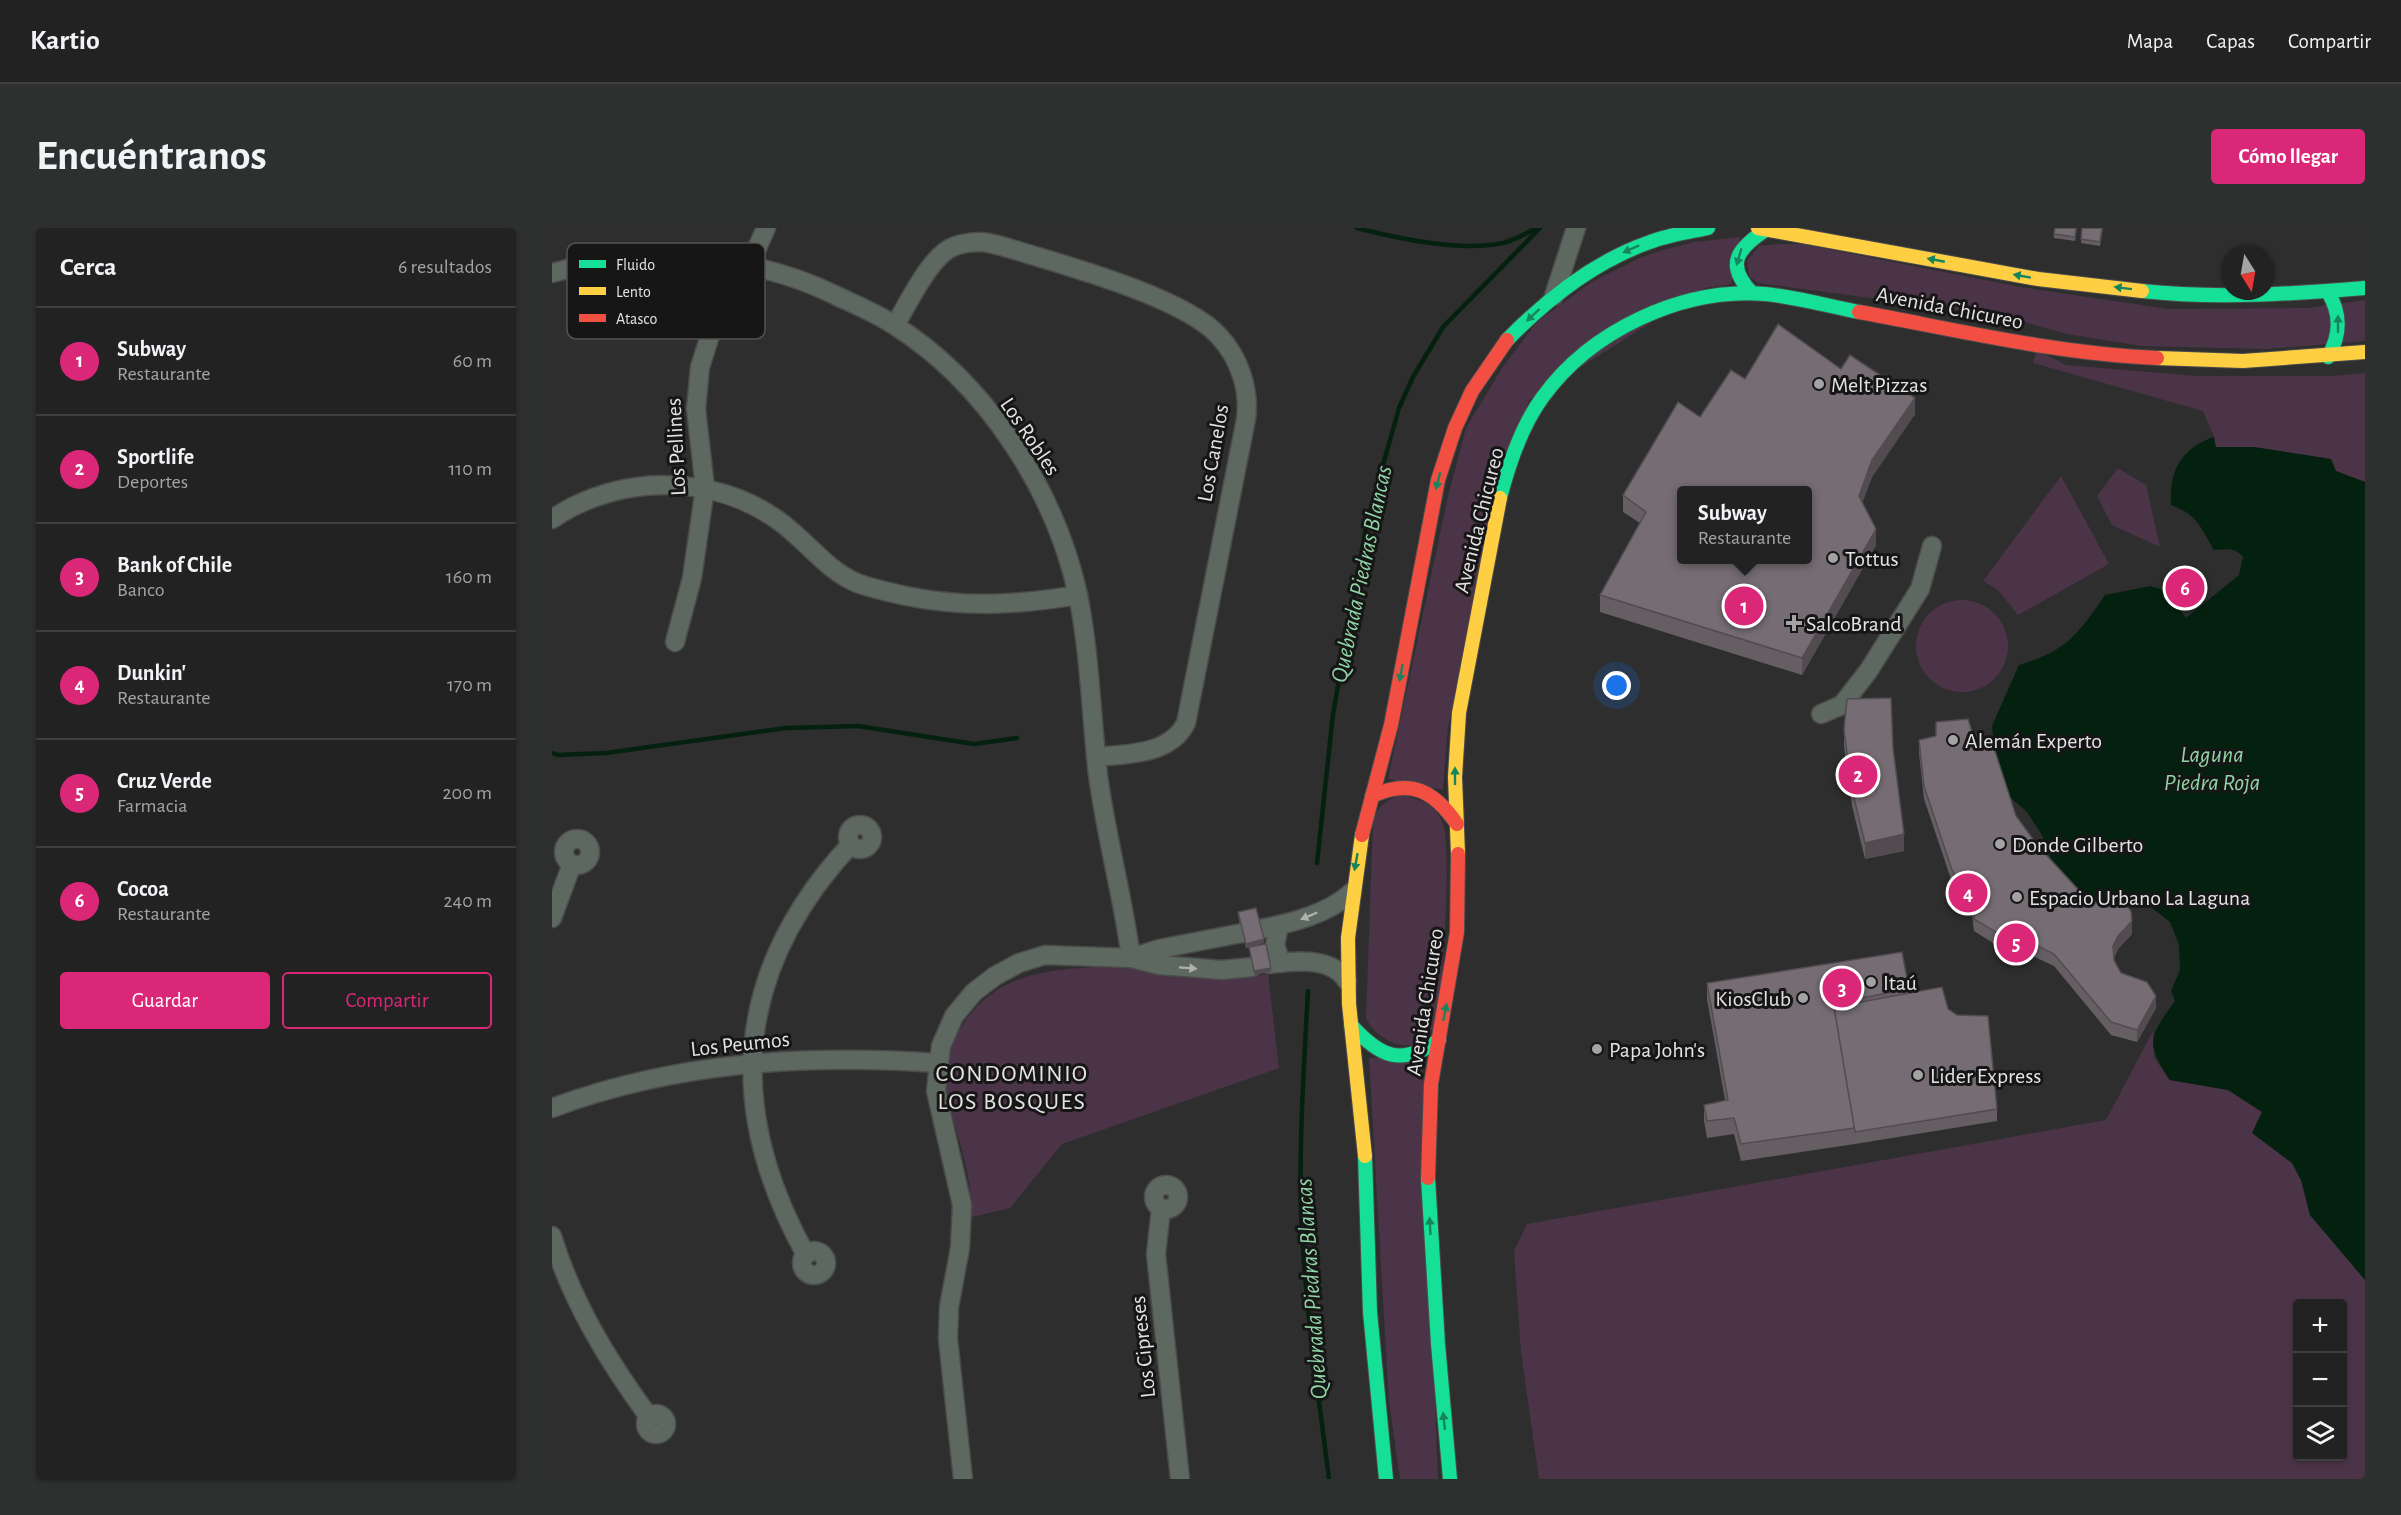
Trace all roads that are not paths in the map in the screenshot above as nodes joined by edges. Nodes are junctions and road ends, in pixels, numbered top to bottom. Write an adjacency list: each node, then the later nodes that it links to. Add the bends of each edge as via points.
1 (766, 228): 6 (street, Los Pellines)
2 (1575, 228): 13 (street)
3 (1758, 228): 5 (main road, Avenida Chicureo)
4 (1693, 229): 13 (main road, Avenida Chicureo, one-way to 13, via 1632,248)
5 (1767, 229): 11 (main road, Avenida Chicureo, one-way to 5, via 2236,297 2181,295 2038,279); 12 (main road, one-way to 12, via 1744,244 1736,259 1739,278)
6 (759, 243)
7 (567, 270): 9 (street, Los Robles)
8 (765, 271): 14 (street, Los Robles, via 815,286)
9 (552, 273)
10 (2365, 288): 11 (main road, Avenida Chicureo)
11 (2328, 292): 17 (main road, one-way to 11, via 2337,340 2339,323)
12 (1752, 293): 17 (main road, Avenida Chicureo, via 2089,353 2208,361); 26 (main road, Avenida Chicureo, one-way to 12, via 1457,736 1470,646 1498,505 1524,428 1561,375 1616,330 1682,302)
13 (1554, 296): 25 (main road, Avenida Chicureo, one-way to 25, via 1494,356 1455,428 1438,480 1391,725)
14 (895, 325): 21 (street, Los Robles, via 955,375 1006,434 1046,504 1071,568); 24 (street, Los Canelos, via 940,255 956,245 981,242 1075,268 1181,311 1218,335 1240,368 1246,391 1246,419 1186,723 1178,737 1163,745)
15 (710, 339): 18 (street, Los Pellines, via 700,367 696,409)
16 (2365, 352): 17 (main road, Avenida Chicureo)
17 (2328, 357)
18 (705, 488): 19 (street, via 623,488 587,499); 21 (street, via 771,515 831,568 880,590 961,605 1016,604); 22 (street, Los Pellines, via 692,578)
19 (552, 519)
20 (1932, 546): 23 (street, via 1920,589 1869,670 1842,705)
21 (1077, 595): 24 (street, Los Robles)
22 (675, 642)
23 (1821, 714)
24 (1096, 757): 34 (street, Los Robles)
25 (1372, 796): 26 (main road, via 1395,786 1420,789 1442,804); 29 (main road, Avenida Chicureo, one-way to 29)
26 (1457, 825): 38 (main road, Avenida Chicureo, one-way to 26, via 1457,934)
27 (851, 844): 39 (street, via 796,915 777,953 761,998)
28 (572, 864): 30 (street)
29 (1352, 892): 31 (street, one-way to 31, via 1339,904); 36 (main road, Avenida Chicureo)
30 (552, 918)
31 (1279, 926): 32 (street); 35 (street)
32 (1260, 929)
33 (1242, 933): 34 (street)
34 (1131, 958): 35 (street, one-way to 35, via 1158,966 1222,970); 40 (street, via 1045,955 1007,969 963,1003 947,1030)
35 (1268, 965): 36 (street, via 1325,964 1342,973)
36 (1347, 981): 37 (main road, Avenida Chicureo)
37 (1351, 1025): 38 (main road, via 1372,1046 1392,1057 1416,1055); 48 (main road, Avenida Chicureo, via 1362,1112 1370,1312)
38 (1439, 1040): 49 (main road, Avenida Chicureo, one-way to 38, via 1438,1354 1428,1162 1429,1106)
39 (751, 1063): 40 (street, Los Peumos, via 843,1059); 41 (street, Los Peumos, via 658,1078); 44 (street, via 763,1156 782,1210)
40 (937, 1063): 46 (street, via 937,1105 962,1205 948,1339)
41 (552, 1108)
42 (1161, 1209): 47 (street, Los Cipreses, via 1156,1254)
43 (552, 1236): 45 (street, via 571,1288 594,1333)
44 (806, 1255)
45 (649, 1417)
46 (963, 1479)
47 (1180, 1479)
48 (1386, 1479)
49 (1450, 1479)

